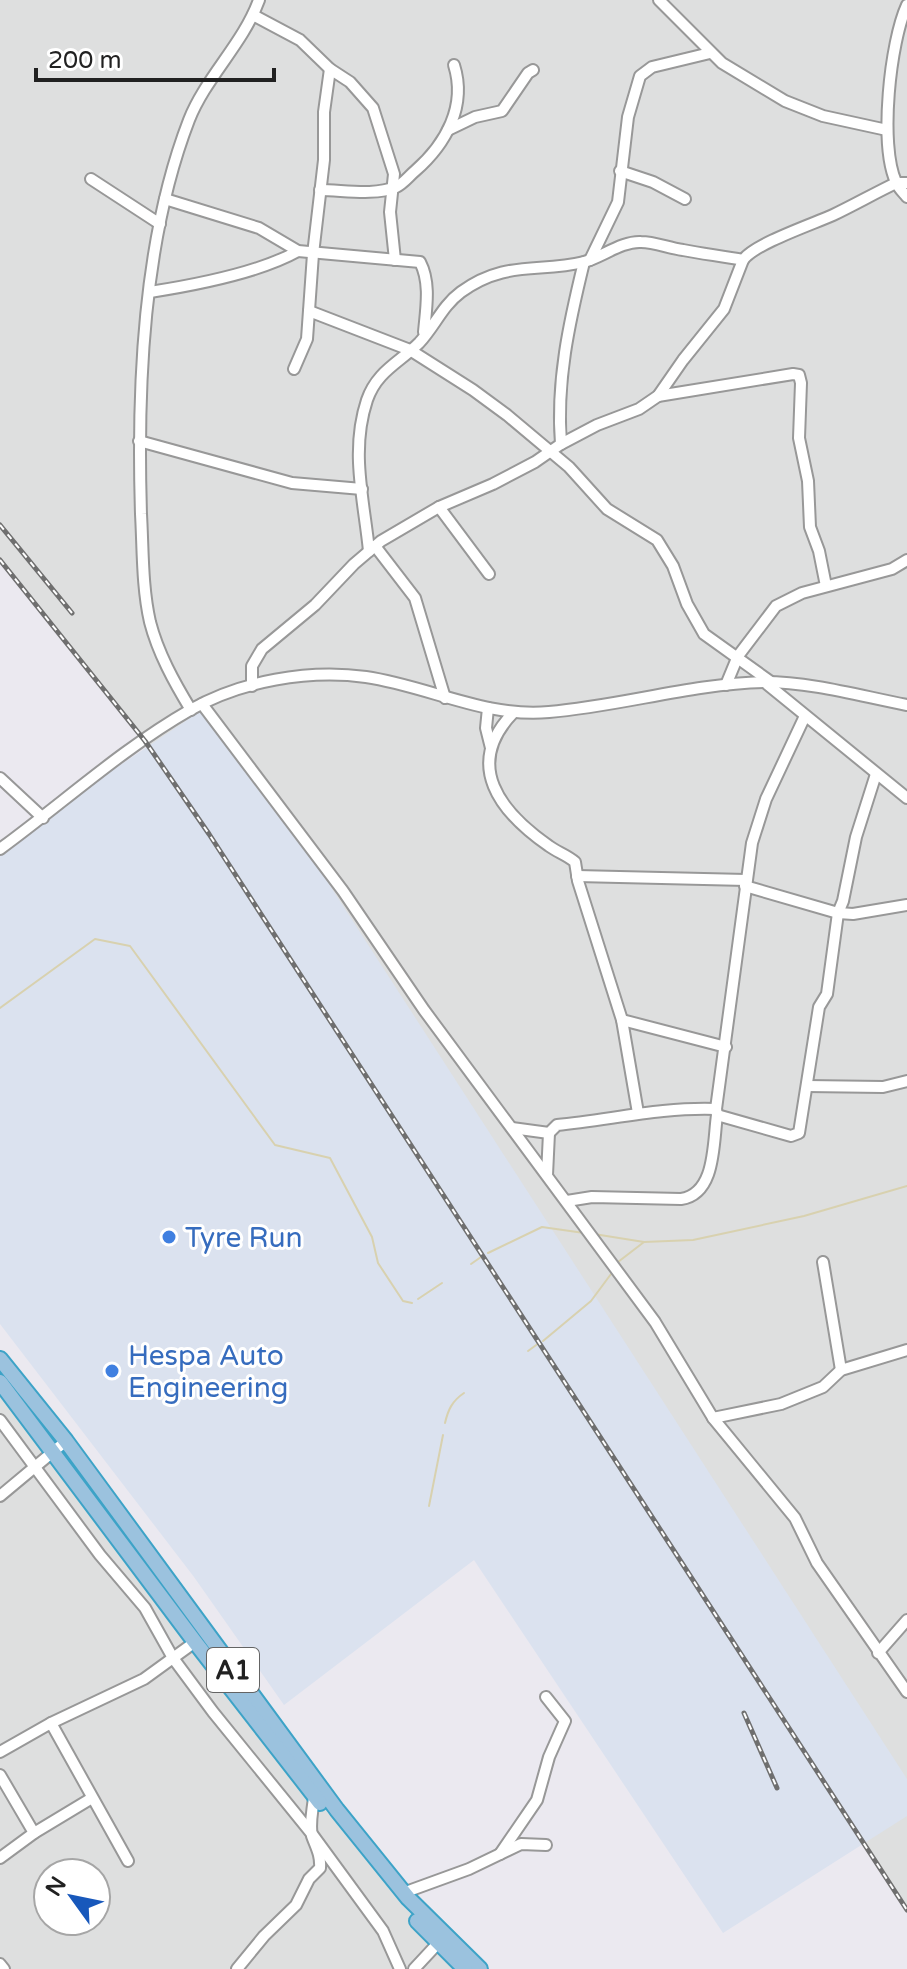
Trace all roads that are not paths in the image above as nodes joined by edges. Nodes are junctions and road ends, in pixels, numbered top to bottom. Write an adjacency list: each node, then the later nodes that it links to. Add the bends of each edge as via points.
1 (259, 0): 4 (street)
2 (659, 0): 5 (street)
3 (907, 5): 9 (street, via 898,34)
4 (253, 15): 7 (street, via 300,40); 17 (street, via 190,116)
5 (710, 53): 9 (street, via 803,109); 11 (street, via 652,67 640,76)
6 (454, 65): 10 (street, via 460,93)
7 (330, 69): 14 (street, via 373,108); 15 (street)
8 (533, 70): 10 (street, via 502,111)
9 (887, 130): 13 (street)
10 (447, 131): 14 (street, via 433,155)
11 (620, 171): 18 (street); 24 (street, via 618,202)
12 (91, 179): 19 (street)
13 (901, 183): 16 (street); 23 (street, via 794,229)
14 (394, 187): 15 (street); 22 (street, via 390,212)
15 (320, 190): 21 (street)
16 (907, 197)
17 (165, 199): 19 (street); 20 (street, via 259,228)
18 (685, 199)
19 (160, 224): 26 (street)
20 (298, 251): 21 (street); 26 (street, via 189,287)
21 (313, 254): 22 (street); 28 (street)
22 (395, 260): 25 (street, via 420,262)
23 (743, 260): 24 (street, via 632,242); 32 (street, via 724,309)
24 (587, 261): 27 (street, via 485,277); 34 (street, via 560,377)
25 (426, 285): 27 (street, via 433,300); 29 (street)
26 (150, 292): 33 (street)
27 (447, 304): 29 (street)
28 (309, 311): 30 (street); 31 (street, via 307,339)
29 (423, 337): 30 (street)
30 (410, 350): 35 (street, via 473,390); 36 (street, via 380,375 367,401 357,449)
31 (294, 369)
32 (658, 396): 34 (street); 41 (street, via 799,375 799,438 810,527)
33 (139, 441): 36 (street, via 292,483); 50 (street, via 150,620 165,663)
34 (561, 444): 35 (street)
35 (550, 450): 37 (street, via 493,484); 42 (street, via 607,509 657,540 704,634)
36 (362, 489): 38 (street)
37 (439, 507): 38 (street); 40 (street)
38 (372, 549): 45 (street, via 262,649 252,666); 46 (street, via 417,601)
39 (907, 560): 41 (street)
40 (489, 574)
41 (826, 586): 42 (street, via 776,606)
42 (738, 656): 43 (street); 44 (street)
43 (769, 682): 44 (street); 48 (street); 52 (street)
44 (726, 685): 51 (street, via 547,713)
45 (252, 686): 46 (street, via 291,677 339,675); 47 (street)
46 (445, 698): 49 (street)
47 (202, 704): 50 (street); 69 (street)
48 (907, 705)
49 (488, 708): 51 (street); 53 (street)
50 (191, 710): 57 (street)
51 (513, 713): 53 (street)
52 (805, 716): 54 (street); 60 (street, via 758,820)
53 (491, 748): 59 (street, via 490,782 501,801 550,847 571,858)
54 (876, 774): 56 (street); 62 (street)
55 (0, 778): 57 (street)
56 (907, 798)
57 (43, 818): 58 (street)
58 (0, 849)
59 (577, 876): 60 (street); 63 (street)
60 (746, 883): 62 (street); 64 (street)
61 (907, 905): 62 (street)
62 (838, 913): 66 (street)
63 (622, 1020): 64 (street); 68 (street)
64 (726, 1047): 67 (street)
65 (907, 1081): 66 (street, via 872,1087)
66 (807, 1086): 67 (street, via 801,1129 795,1136)
67 (716, 1112): 68 (street, via 683,1108); 72 (street, via 707,1180 691,1198)
68 (638, 1113): 70 (street, via 557,1125)
69 (512, 1128): 70 (street); 71 (street)
70 (549, 1133): 71 (street)
71 (547, 1175): 72 (street)
72 (567, 1201): 78 (street, via 655,1322)
73 (823, 1262): 76 (street)
74 (907, 1350): 76 (street)
75 (0, 1359): 80 (highway, A1)
76 (841, 1370): 78 (street, via 823,1387 781,1404)
77 (0, 1382): 80 (highway, A1)
78 (713, 1418): 85 (street, via 795,1518 817,1563)
79 (0, 1420): 81 (street)
80 (60, 1446): 81 (street); 84 (highway, A1); 100 (highway, A1)
81 (35, 1464): 82 (street); 86 (street, via 145,1608)
82 (0, 1496)
83 (907, 1620): 85 (street)
84 (195, 1642): 86 (street); 92 (highway, A1)
85 (878, 1653): 87 (street)
86 (173, 1658): 89 (street, via 144,1679); 95 (street)
87 (907, 1692)
88 (546, 1697): 97 (street, via 565,1721 563,1729 537,1800)
89 (51, 1723): 90 (street); 93 (street)
90 (0, 1752)
91 (0, 1775): 94 (street)
92 (314, 1796): 95 (street); 101 (highway, A1, via 402,1905)
93 (92, 1798): 94 (street); 99 (street)
94 (34, 1833): 98 (street)
95 (312, 1834): 104 (street, via 320,1868 296,1905); 105 (street, via 383,1931)
96 (546, 1845): 97 (street, via 521,1844)
97 (500, 1854): 100 (street)
98 (0, 1858)
99 (128, 1861)
100 (403, 1893): 101 (highway, A1)
101 (441, 1940): 106 (street); 107 (highway, A1); 108 (highway, A1)
102 (0, 1964): 103 (street)
103 (4, 1969)
104 (237, 1969)
105 (400, 1969)
106 (414, 1969)
107 (465, 1969)
108 (480, 1969)

